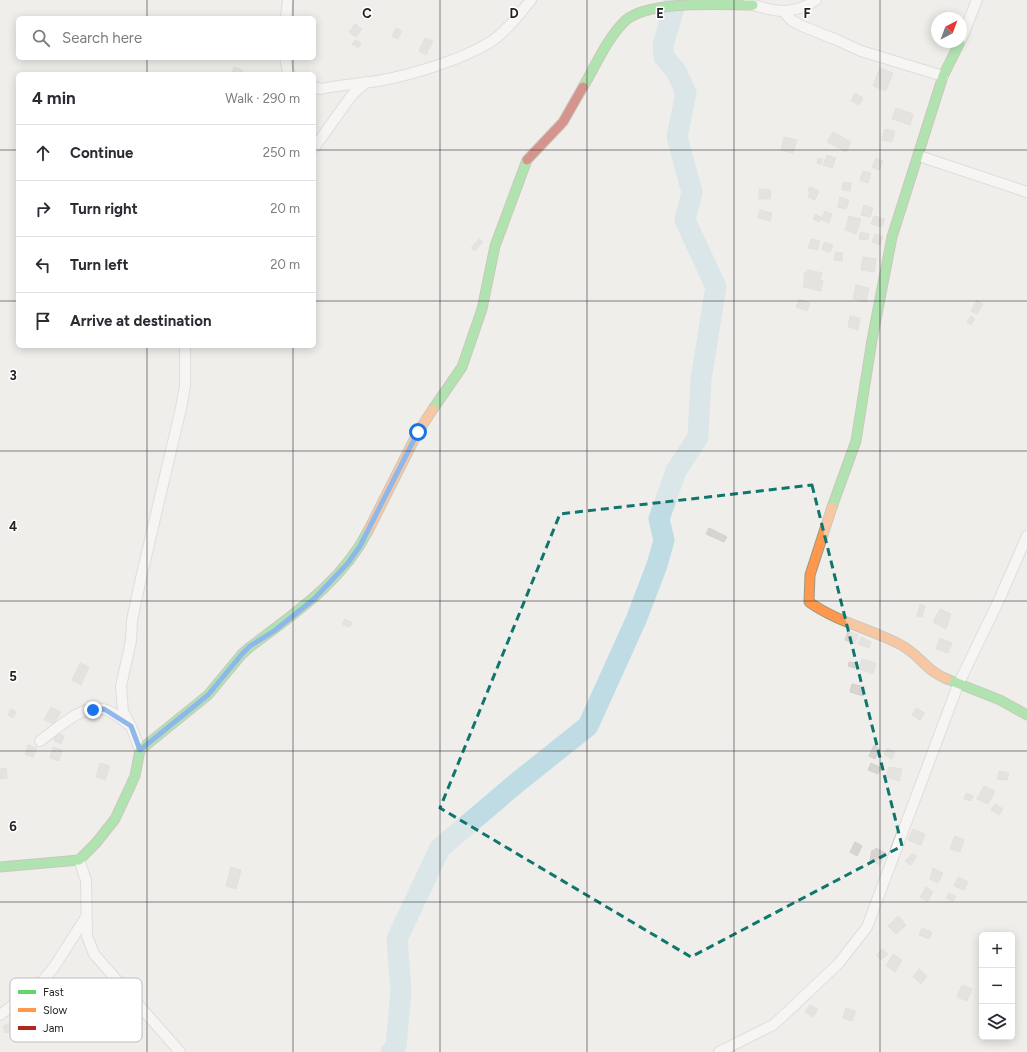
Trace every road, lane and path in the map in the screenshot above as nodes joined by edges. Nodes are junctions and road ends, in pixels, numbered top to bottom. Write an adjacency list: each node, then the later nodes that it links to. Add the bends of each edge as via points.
1 (288, 0): 8 (street)
2 (531, 0): 14 (street, via 496,38 472,51 406,74)
3 (738, 0): 6 (street)
4 (816, 0): 7 (street)
5 (977, 0): 9 (street)
6 (753, 5): 7 (street); 25 (street, via 662,5 641,10 626,20 611,39 563,122 525,162 495,246 482,308 462,367 418,432 360,546 314,599 274,631 250,646 208,695)
7 (784, 12): 13 (street, via 791,20 802,26 861,51)
8 (286, 16)
9 (967, 24)
10 (957, 48): 13 (street)
11 (285, 60): 12 (street)
12 (288, 72)
13 (943, 76): 17 (street)
14 (366, 82): 15 (street); 16 (street, via 352,95)
15 (316, 88)
16 (316, 145)
17 (919, 156): 18 (street); 21 (street, via 892,237 856,441 818,549 808,591 809,602 823,612 901,645 934,674)
18 (1027, 192)
19 (185, 348): 23 (street, via 185,386 181,408 141,578 121,686 121,707)
20 (1027, 536): 21 (street)
21 (958, 685): 22 (street, via 1000,700); 35 (street, via 867,927 839,963 777,1021)
22 (1027, 716)
23 (131, 726): 24 (street, via 104,709 93,710 77,714); 25 (street)
24 (40, 741)
25 (140, 750): 26 (street, via 136,776 115,819)
26 (80, 860): 27 (street); 28 (street, via 86,880)
27 (0, 867)
28 (86, 916): 29 (street); 30 (street, via 87,936 94,954)
29 (46, 978)
30 (115, 978)
31 (10, 1007): 33 (street)
32 (142, 1009): 34 (street)
33 (0, 1015)
34 (180, 1052)
35 (719, 1052)

